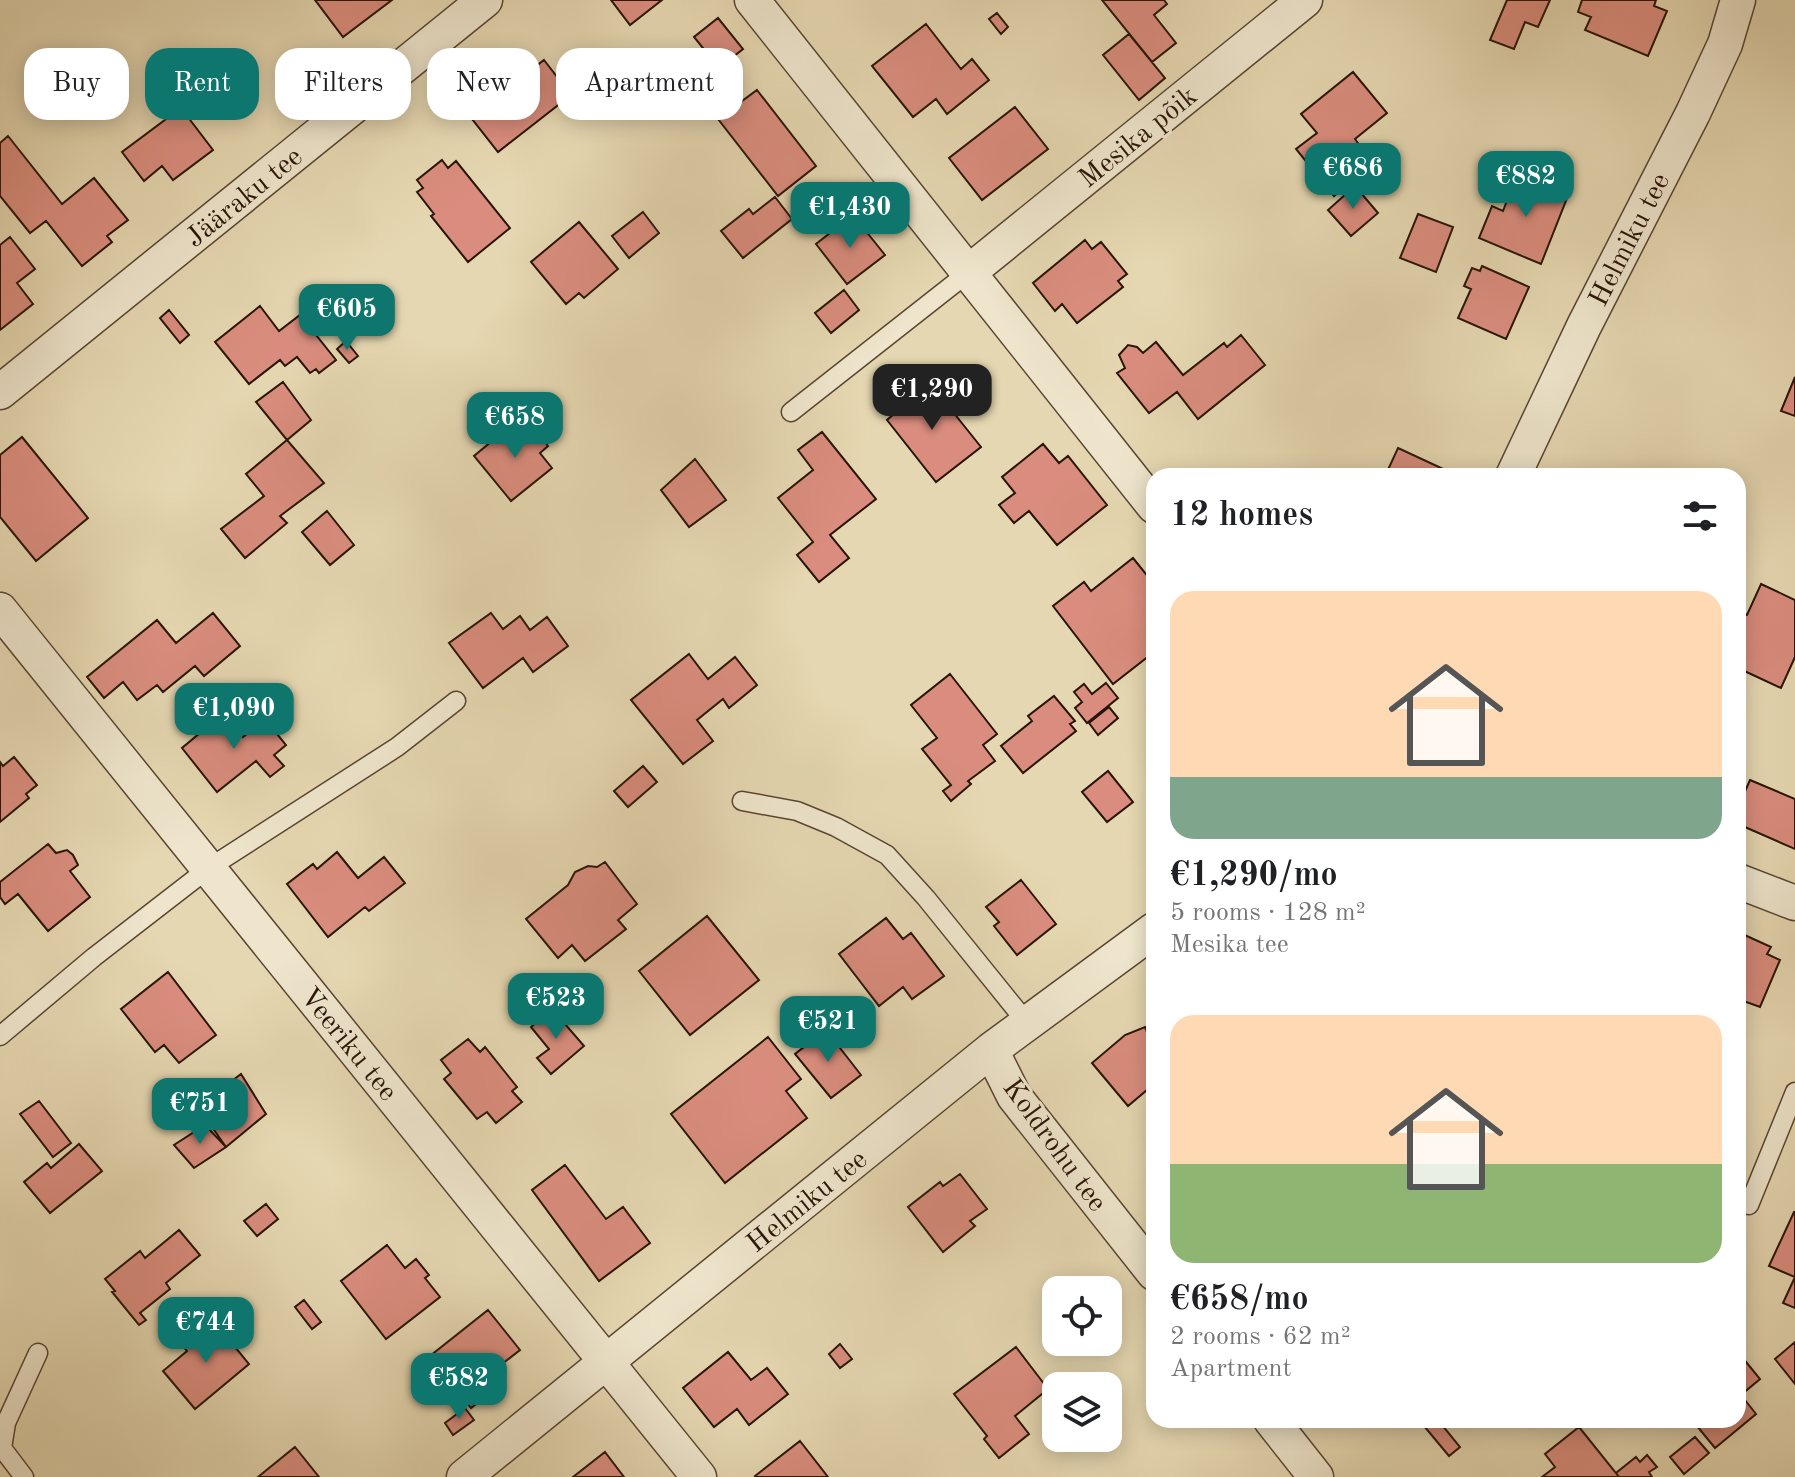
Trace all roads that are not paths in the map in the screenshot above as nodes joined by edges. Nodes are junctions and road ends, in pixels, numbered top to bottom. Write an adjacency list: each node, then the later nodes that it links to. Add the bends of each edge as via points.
1 (485, 0): 6 (street, Jääraku tee)
2 (752, 0): 5 (street)
3 (1305, 0): 5 (street, Mesika põik)
4 (1738, 0): 8 (street, Helmiku tee, via 1725,44 1693,113)
5 (969, 272): 7 (lane); 9 (street)
6 (0, 392)
7 (791, 412)
8 (1517, 468)
9 (1146, 496)
10 (0, 610): 13 (street, Veeriku tee)
11 (456, 701): 13 (lane, via 397,747)
12 (742, 801): 17 (lane, via 797,811 887,855)
13 (209, 868): 18 (lane); 24 (street, Veeriku tee)
14 (1746, 884): 15 (street)
15 (1795, 903)
16 (1146, 936): 17 (street, Helmiku tee)
17 (1027, 1023): 19 (street, Helmiku tee)
18 (0, 1036)
19 (991, 1050): 22 (street, Koldrohu tee, via 1014,1096); 24 (street, Helmiku tee)
20 (1795, 1092): 21 (lane)
21 (1746, 1203)
22 (1146, 1263)
23 (38, 1353): 26 (lane, via 6,1423 2,1448)
24 (607, 1361): 27 (street, Helmiku tee); 28 (street, Veeriku tee)
25 (1277, 1428): 29 (street)
26 (24, 1477)
27 (464, 1477)
28 (699, 1477)
29 (1316, 1477)

